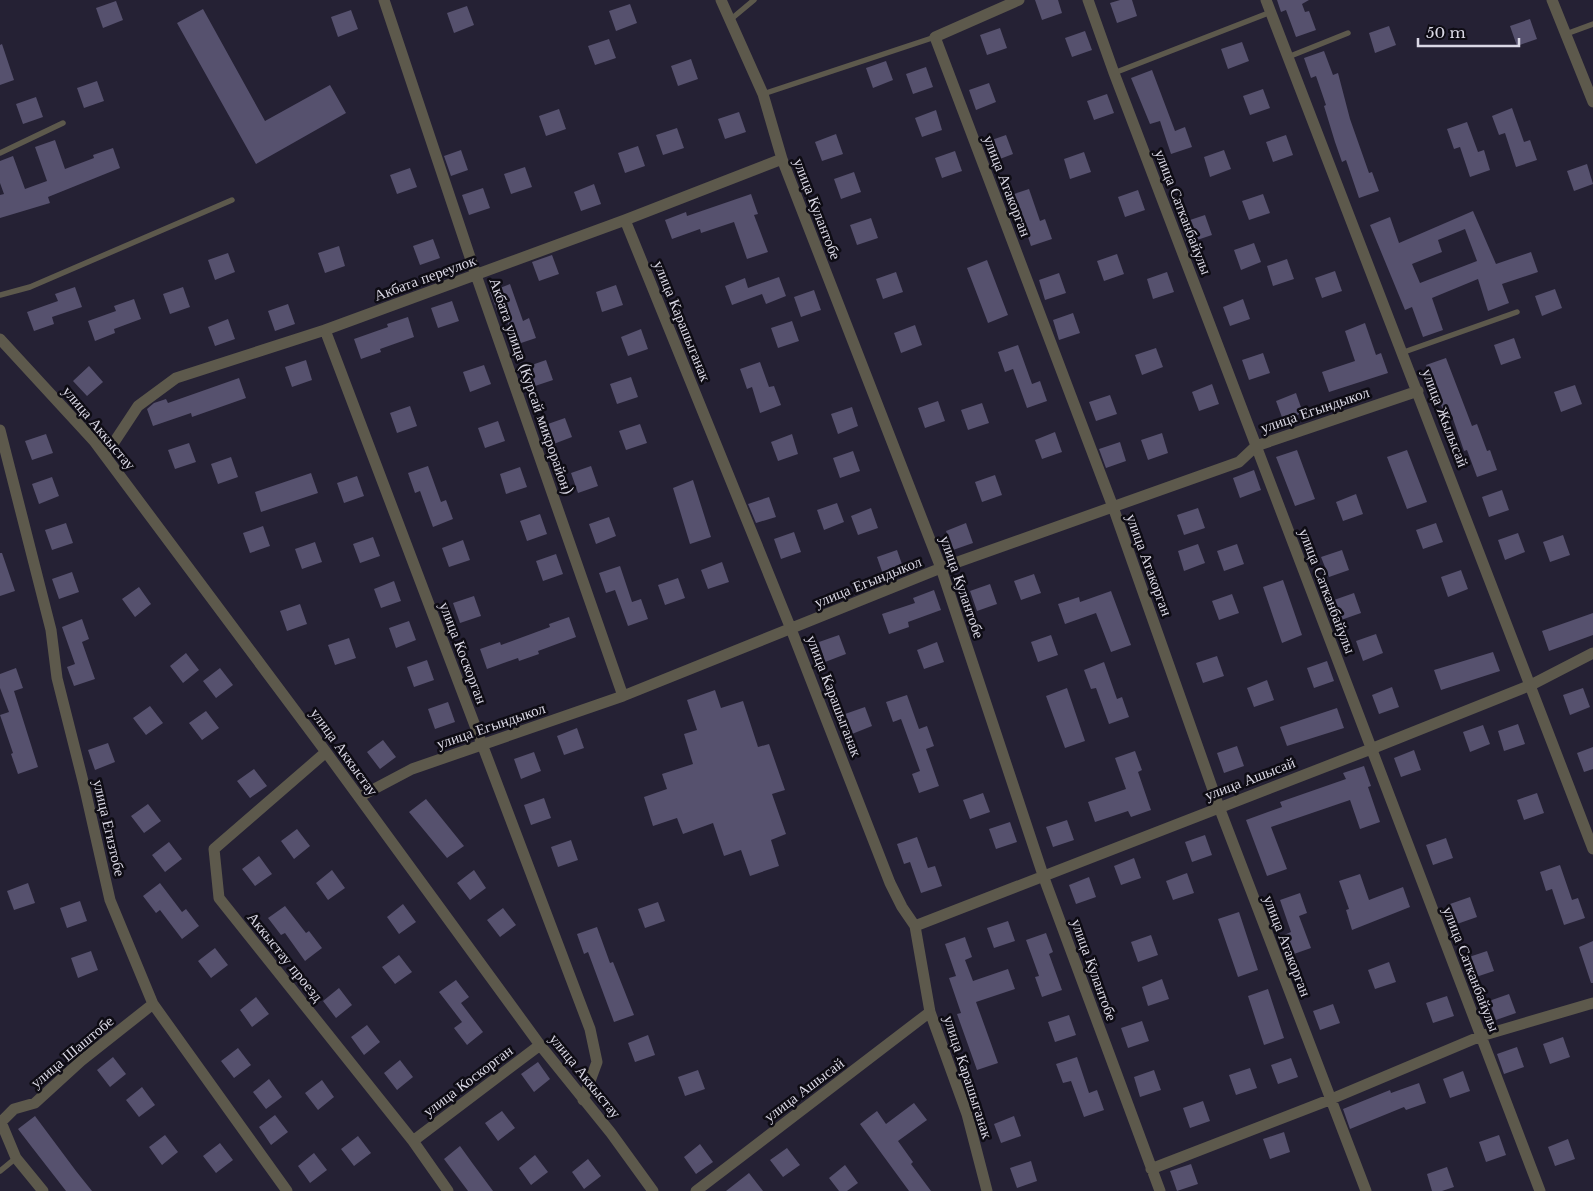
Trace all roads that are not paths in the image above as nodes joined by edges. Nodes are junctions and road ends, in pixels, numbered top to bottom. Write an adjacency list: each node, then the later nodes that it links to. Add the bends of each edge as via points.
1 (384, 0): 23 (street, Акбата улица (Курсай микрорайон))
2 (721, 0): 9 (street, улица Кулантобе)
3 (754, 0): 9 (lane)
4 (1020, 0): 13 (street)
5 (1088, 0): 15 (street, улица Сатканбайулы)
6 (1266, 0): 8 (street, улица Жылысай)
7 (1552, 0): 12 (street)
8 (1271, 12): 14 (street, улица Жылысай); 15 (lane)
9 (730, 20): 16 (street, улица Кулантобе)
10 (1593, 24): 12 (lane)
11 (1348, 33): 14 (lane)
12 (1566, 34): 17 (street)
13 (935, 37): 16 (lane); 33 (street, улица Атакорган)
14 (1288, 56): 28 (street, улица Жылысай)
15 (1114, 73): 31 (street, улица Сатканбайулы)
16 (763, 94): 20 (street, улица Кулантобе)
17 (1593, 102)
18 (63, 123): 19 (lane)
19 (0, 153)
20 (782, 158): 22 (street, Акбата переулок); 34 (street, улица Кулантобе)
21 (232, 200): 24 (lane, via 30,287)
22 (624, 220): 23 (street, Акбата переулок); 35 (street, улица Карашыганак)
23 (476, 275): 26 (street, Акбата переулок); 38 (street, Акбата улица (Курсай микрорайон))
24 (0, 295)
25 (1517, 312): 28 (lane)
26 (326, 330): 32 (street, Акбата переулок, via 176,378 138,406); 39 (street, улица Коскорган)
27 (0, 339): 32 (street, улица Аккыстау)
28 (1404, 352): 29 (street, улица Жылысай)
29 (1418, 391): 31 (street, улица Егындыкол); 37 (street, улица Жылысай)
30 (0, 430): 48 (street, улица Егизтобе, via 51,630 56,678 110,900)
31 (1256, 446): 33 (street, улица Егындыкол, via 1239,462); 40 (street, улица Сатканбайулы)
32 (105, 456): 41 (street, улица Аккыстау)
33 (1112, 507): 34 (street, улица Егындыкол); 43 (street, улица Атакорган)
34 (941, 568): 35 (street, улица Егындыкол); 45 (street, улица Кулантобе)
35 (791, 629): 38 (street, улица Егындыкол); 46 (street, улица Карашыганак, via 890,883)
36 (1593, 653): 37 (street, улица Ашысай)
37 (1531, 685): 40 (street, улица Ашысай); 44 (street, улица Жылысай)
38 (623, 696): 39 (street, улица Егындыкол)
39 (481, 744): 42 (street, улица Егындыкол, via 412,769); 52 (street, улица Коскорган, via 590,1028 597,1062)
40 (1371, 749): 43 (street, улица Ашысай); 50 (street, улица Сатканбайулы)
41 (326, 752): 42 (street, улица Аккыстау); 54 (street, Аккыстау проезд, via 214,849 219,898)
42 (359, 797): 51 (street, улица Аккыстау)
43 (1219, 807): 45 (street, улица Ашысай); 53 (street, улица Атакорган)
44 (1593, 848)
45 (1044, 878): 46 (street, улица Ашысай); 56 (street, улица Кулантобе)
46 (915, 926): 49 (street, улица Карашыганак)
47 (1593, 1003): 50 (street)
48 (153, 1004): 55 (street, улица Шаштобе, via 81,1061 35,1103 14,1109 1,1122); 59 (street, улица Егизтобе)
49 (930, 1012): 62 (street, улица Ашысай); 63 (street, улица Карашыганак, via 967,1114)
50 (1481, 1036): 53 (street); 66 (street, улица Сатканбайулы)
51 (540, 1045): 52 (street, улица Аккыстау); 54 (street, улица Коскорган)
52 (583, 1100): 61 (street, улица Аккыстау)
53 (1329, 1100): 56 (street); 65 (street, улица Атакорган)
54 (413, 1141): 60 (street, Аккыстау проезд)
55 (16, 1158): 57 (lane); 58 (street, улица Шаштобе)
56 (1151, 1169): 64 (street, улица Кулантобе)
57 (0, 1171)
58 (43, 1191)
59 (287, 1191)
60 (448, 1191)
61 (652, 1191)
62 (696, 1191)
63 (987, 1191)
64 (1160, 1191)
65 (1366, 1191)
66 (1540, 1191)

